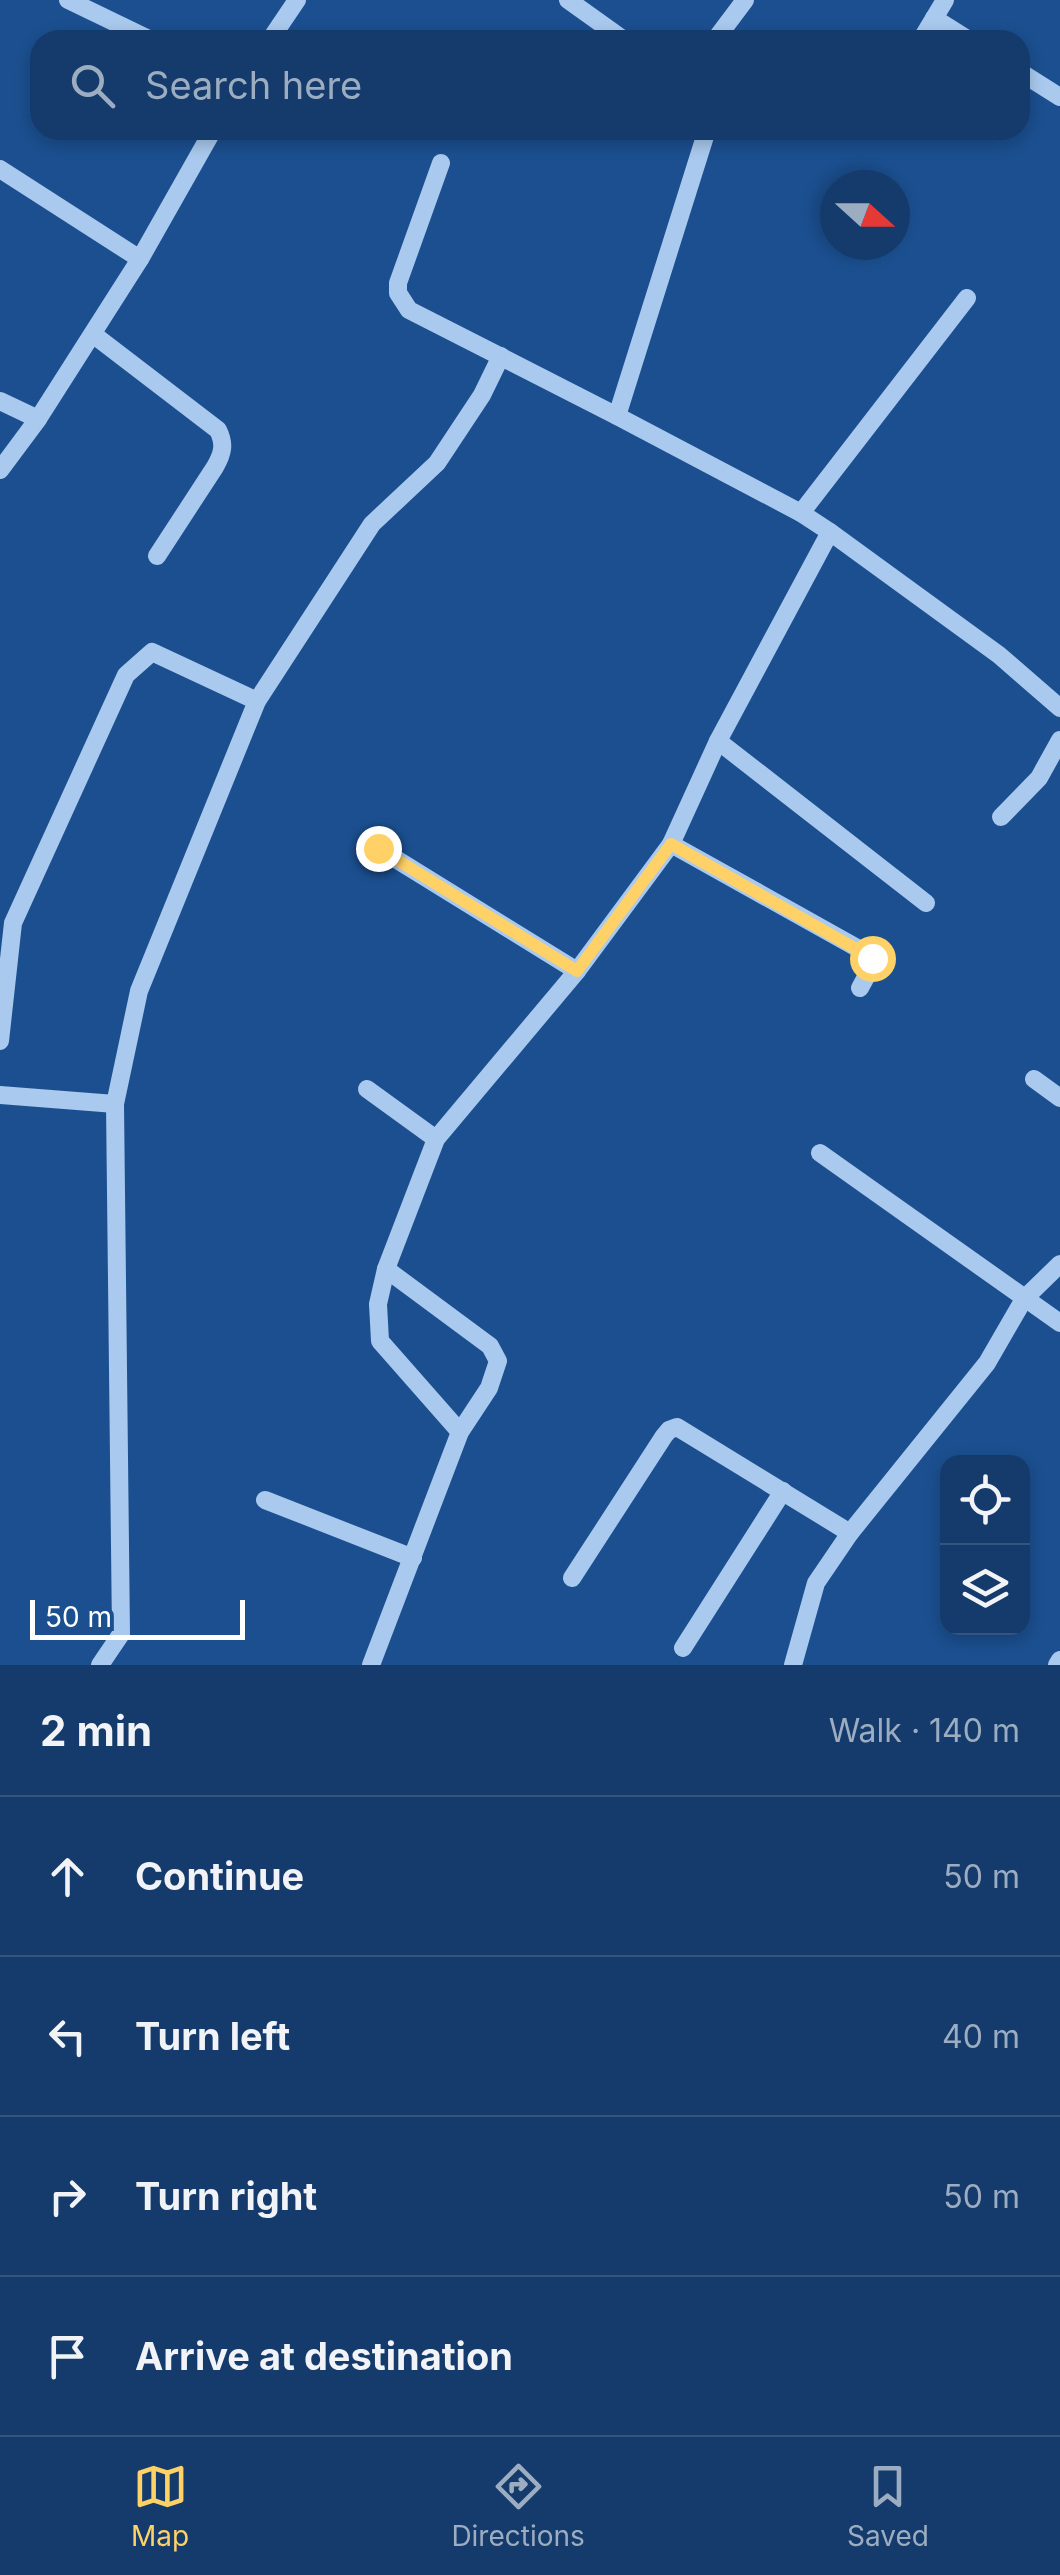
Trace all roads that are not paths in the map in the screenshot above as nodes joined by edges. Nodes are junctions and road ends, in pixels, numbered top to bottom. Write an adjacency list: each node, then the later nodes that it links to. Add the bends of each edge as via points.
1 (68, 0): 7 (street)
2 (297, 0): 8 (street)
3 (568, 0): 9 (street)
4 (745, 0): 10 (street)
5 (945, 0): 6 (street)
6 (934, 18): 11 (street); 12 (street)
7 (130, 30)
8 (277, 30)
9 (610, 30)
10 (722, 30)
11 (927, 30)
12 (953, 30)
13 (1030, 78): 14 (street)
14 (1060, 96)
15 (207, 140): 19 (street)
16 (704, 140): 24 (street)
17 (440, 162): 22 (street, via 398,293 409,310)
18 (0, 169): 19 (street)
19 (140, 259): 21 (street)
20 (968, 298): 27 (street)
21 (94, 334): 25 (street); 29 (street, via 224,441 222,455)
22 (501, 356): 24 (street); 30 (street, via 437,462 372,524)
23 (0, 400): 25 (street)
24 (617, 416): 27 (street)
25 (38, 419): 26 (street)
26 (0, 470)
27 (801, 513): 28 (street)
28 (830, 532): 31 (street); 33 (street)
29 (157, 556)
30 (257, 701): 40 (street, via 152,652 126,675 13,923); 45 (street, via 139,991)
31 (1060, 708)
32 (1060, 740): 34 (street, via 1039,778)
33 (718, 741): 35 (street); 37 (street)
34 (1001, 817)
35 (671, 844): 38 (street); 39 (street, via 868,954 873,964)
36 (378, 848): 38 (street)
37 (926, 903)
38 (577, 971): 46 (street)
39 (860, 988)
40 (0, 1040)
41 (1034, 1079): 44 (street)
42 (366, 1089): 46 (street)
43 (0, 1094): 45 (street)
44 (1060, 1098)
45 (115, 1104): 59 (street, via 121,1634)
46 (436, 1139): 49 (street)
47 (820, 1153): 50 (street)
48 (1060, 1264): 50 (street)
49 (386, 1269): 52 (street, via 378,1304 380,1341); 52 (street, via 490,1346 498,1361)
50 (1024, 1299): 51 (street); 55 (street, via 987,1364)
51 (1060, 1324)
52 (460, 1432): 56 (street)
53 (784, 1491): 55 (street); 57 (street, via 687,1431 669,1430); 58 (street)
54 (266, 1500): 56 (street)
55 (850, 1533): 61 (street, via 816,1583)
56 (413, 1558): 60 (street)
57 (572, 1578)
58 (683, 1648)
59 (100, 1665)
60 (371, 1665)
61 (793, 1665)

